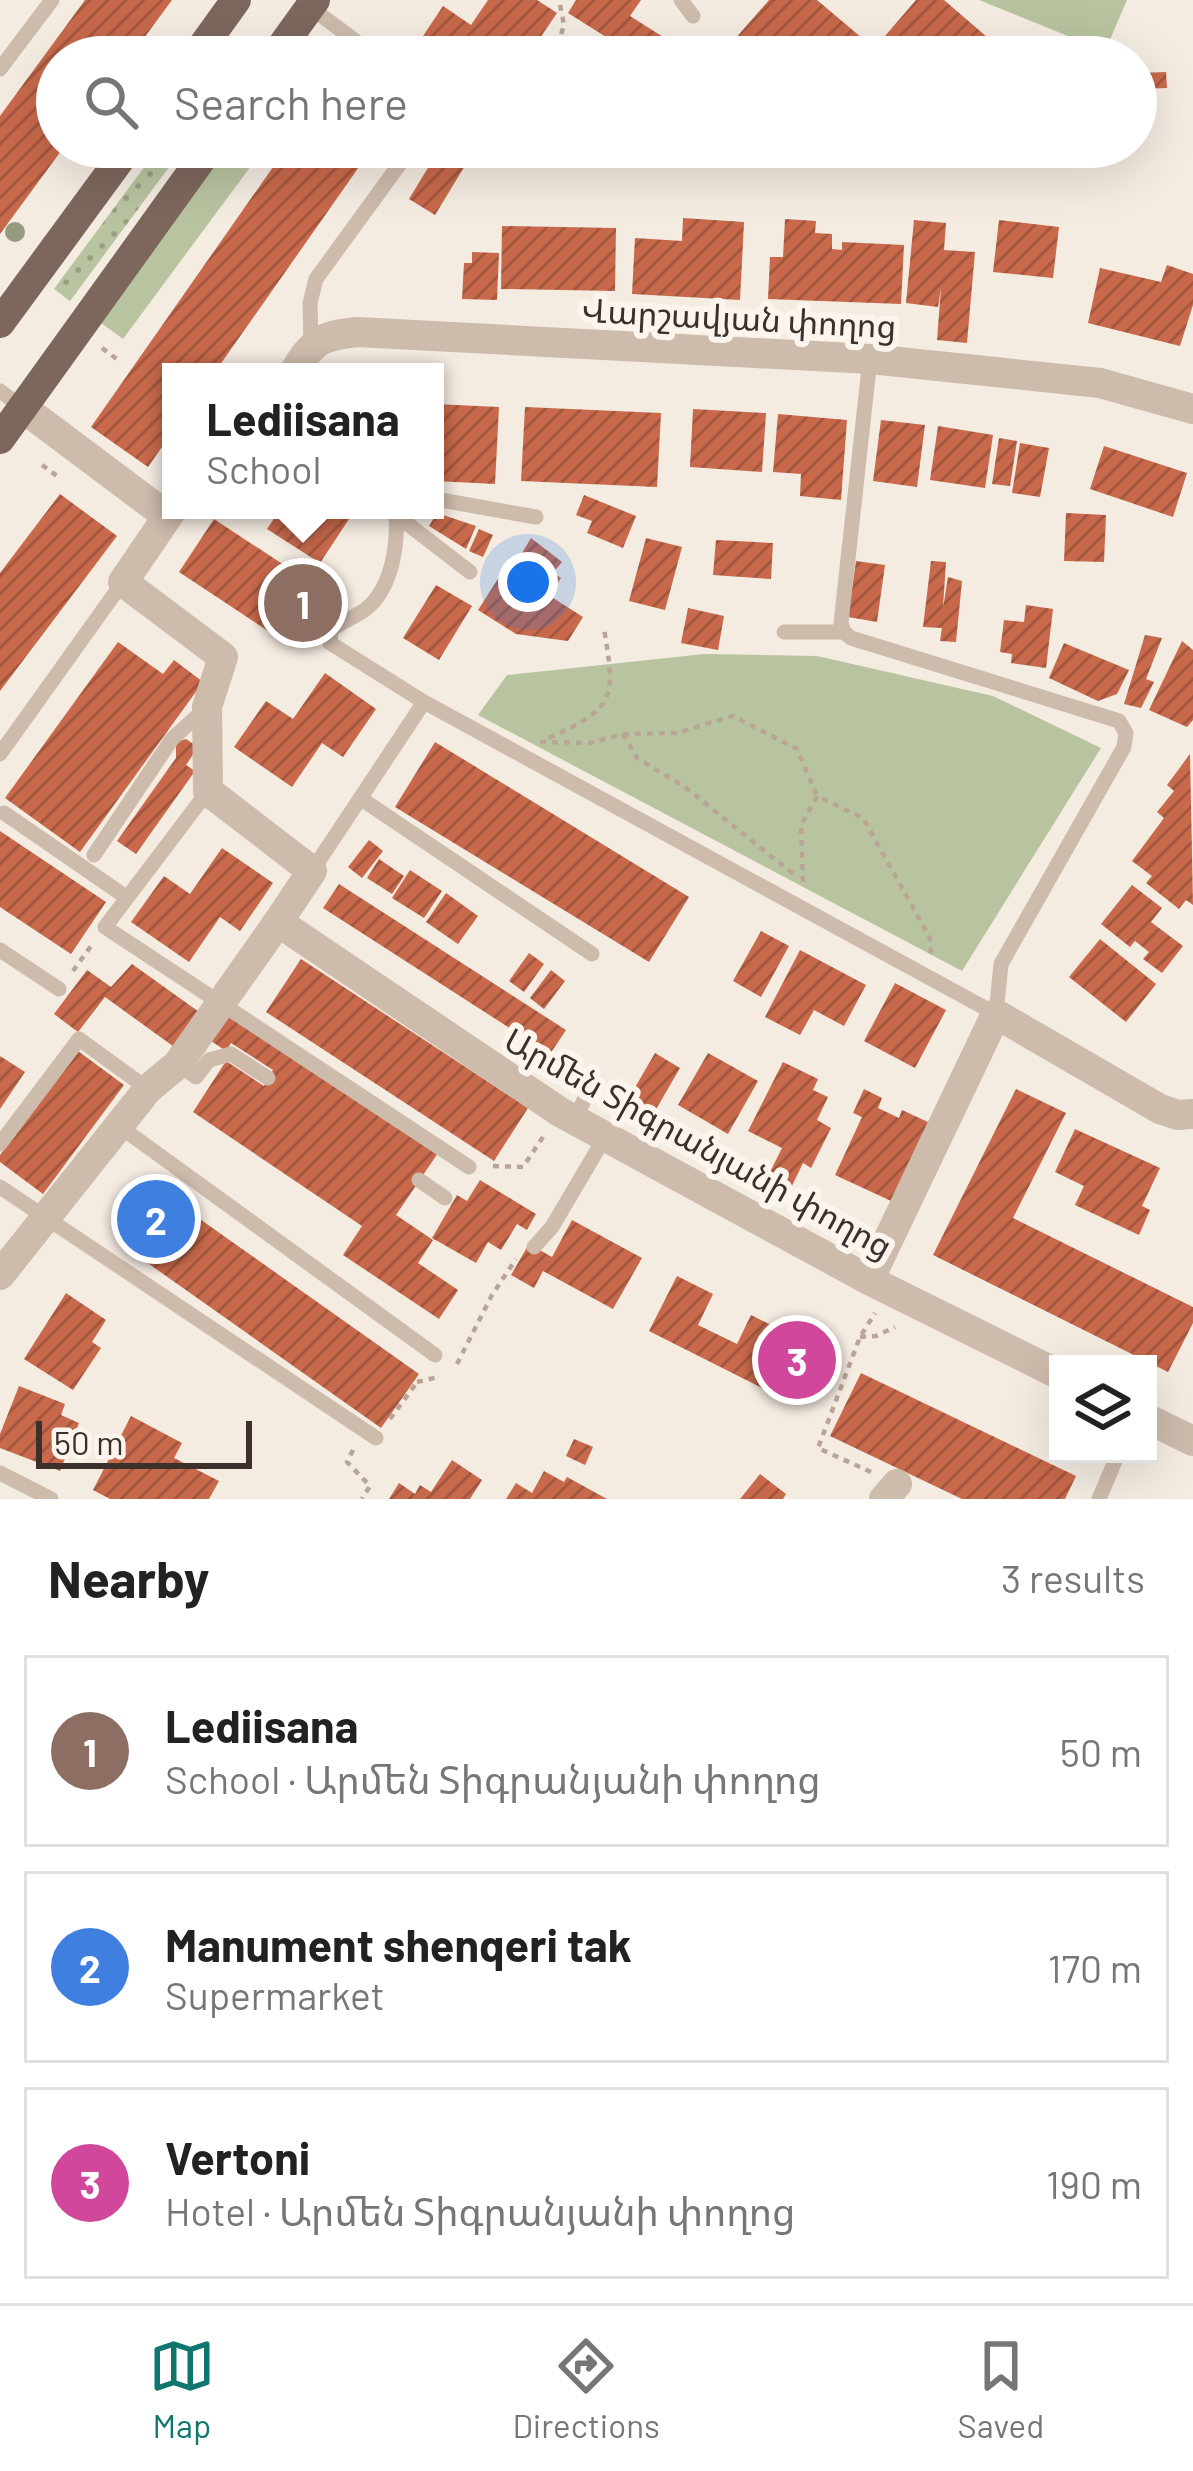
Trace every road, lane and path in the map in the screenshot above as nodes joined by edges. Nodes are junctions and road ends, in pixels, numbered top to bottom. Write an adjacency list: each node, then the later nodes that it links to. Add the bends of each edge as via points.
1 (52, 0): 11 (lane)
2 (236, 0): 7 (main road)
3 (559, 0): 10 (path)
4 (681, 0): 6 (lane)
5 (312, 4): 8 (main road); 9 (lane)
6 (693, 16)
7 (210, 36)
8 (289, 36)
9 (351, 36)
10 (561, 36)
11 (0, 69)
12 (114, 168): 15 (main road)
13 (193, 168): 21 (main road)
14 (397, 168): 16 (lane, via 316,279)
15 (0, 323)
16 (310, 344): 18 (street, Վարշավյան փողոց, via 357,332); 20 (street)
17 (102, 348): 19 (path)
18 (870, 359): 22 (street, Վարշավյան փողոց, via 1100,383); 36 (lane)
19 (118, 360)
20 (298, 363)
21 (11, 399): 23 (main road); 27 (street)
22 (1193, 409)
23 (0, 439)
24 (41, 465): 25 (path)
25 (57, 476)
26 (444, 501): 28 (lane)
27 (162, 507)
28 (536, 517)
29 (166, 519): 33 (street)
30 (396, 519): 37 (lane, via 387,576 370,606 331,630 330,643)
31 (405, 519): 32 (lane)
32 (470, 572)
33 (123, 582): 38 (street, via 219,651 223,665); 41 (lane)
34 (604, 629): 40 (path, via 613,682 593,718)
35 (784, 632): 36 (lane)
36 (844, 632): 57 (lane, via 1119,721 1126,733 1001,964)
37 (424, 702): 42 (lane); 45 (lane)
38 (207, 707): 43 (street); 47 (lane, via 172,740)
39 (623, 734): 40 (path, via 590,743); 44 (path, via 676,733 733,716 797,749); 44 (path, via 637,758 803,882 802,825)
40 (543, 740): 42 (path)
41 (0, 754)
42 (520, 754): 54 (lane)
43 (208, 791): 48 (street); 49 (lane)
44 (817, 796): 54 (path, via 863,818 930,938)
45 (361, 798): 48 (lane); 53 (lane)
46 (10, 821): 49 (lane)
47 (94, 855)
48 (313, 871): 50 (street)
49 (126, 897): 51 (lane)
50 (278, 922): 56 (street); 63 (street, Արմեն Տիգրանյանի փողոց)
51 (105, 927): 55 (path); 56 (lane)
52 (0, 950): 55 (lane)
53 (592, 954)
54 (932, 978): 57 (lane)
55 (59, 989)
56 (220, 1004): 58 (street); 67 (lane)
57 (997, 1014): 62 (street, via 1160,1109); 75 (street)
58 (178, 1064): 59 (lane, via 196,1077 220,1054); 61 (street)
59 (250, 1071)
60 (594, 1081): 63 (lane)
61 (148, 1089): 64 (street); 66 (lane, via 79,1039)
62 (1193, 1114)
63 (567, 1116): 65 (street, Արմեն Տիգրանյանի փողոց); 67 (path, via 523,1167 487,1166 481,1175)
64 (119, 1126): 71 (street); 78 (lane)
65 (605, 1137): 72 (lane); 75 (street, Արմեն Տիգրանյանի փողոց)
66 (0, 1144)
67 (469, 1167)
68 (419, 1180): 70 (lane)
69 (0, 1186): 71 (lane)
70 (445, 1198)
71 (44, 1218): 74 (street); 83 (lane)
72 (554, 1223): 73 (lane); 81 (path, via 532,1232 457,1364)
73 (539, 1250)
74 (0, 1275)
75 (879, 1285): 77 (path); 79 (street, Արմեն Տիգրանյանի փողոց)
76 (895, 1327): 77 (path)
77 (860, 1337): 85 (path)
78 (434, 1354)
79 (1049, 1370)
80 (422, 1375): 81 (path)
81 (417, 1382): 83 (path)
82 (1157, 1423): 84 (street)
83 (376, 1438)
84 (1193, 1441)
85 (818, 1448)
86 (346, 1462): 90 (path, via 370,1486)
87 (1114, 1463): 91 (lane)
88 (0, 1473): 89 (lane)
89 (51, 1499)
90 (362, 1499)
91 (1099, 1499)

